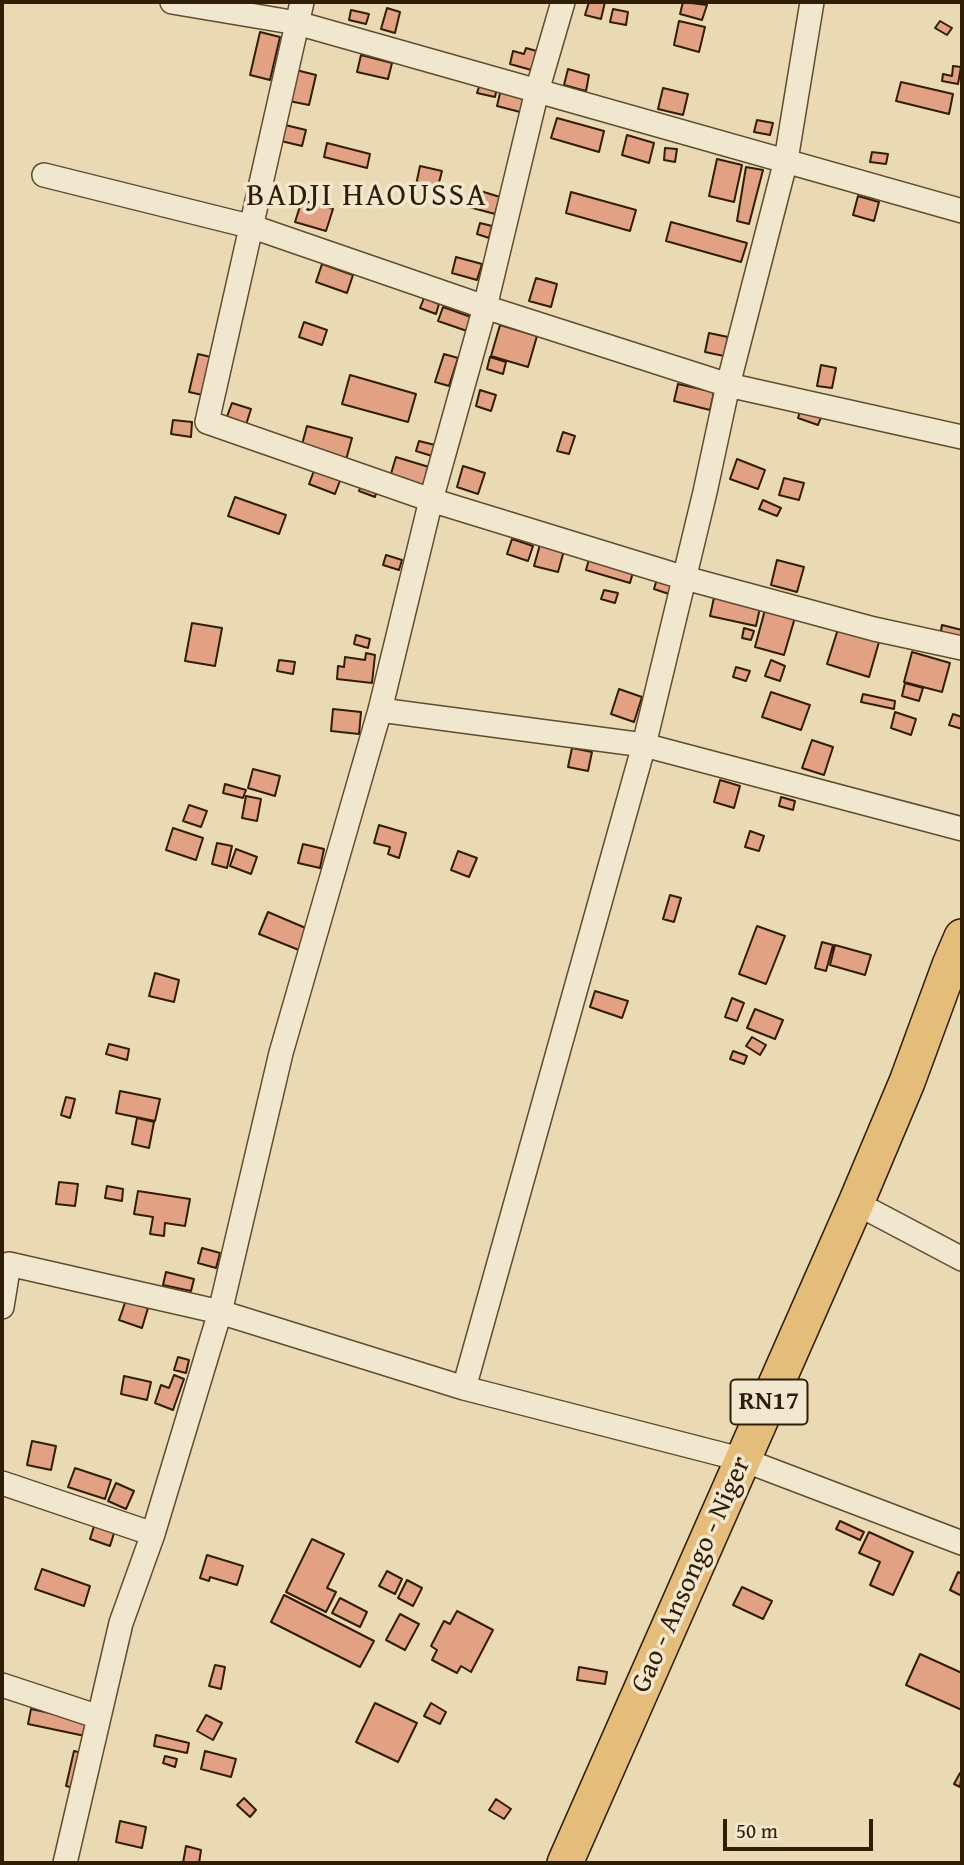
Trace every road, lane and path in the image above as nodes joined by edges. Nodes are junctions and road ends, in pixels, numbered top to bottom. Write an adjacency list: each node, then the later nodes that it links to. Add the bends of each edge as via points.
1 (172, 2): 4 (street)
2 (563, 2): 5 (street)
3 (812, 2): 6 (street)
4 (300, 12): 5 (street); 9 (street)
5 (537, 91): 6 (street); 10 (street)
6 (786, 160): 8 (street); 11 (street)
7 (44, 175): 9 (street)
8 (962, 211)
9 (253, 227): 10 (street); 13 (street, via 206,422)
10 (485, 307): 11 (street); 13 (street)
11 (728, 385): 12 (street); 14 (street)
12 (962, 437)
13 (431, 500): 14 (street); 16 (street)
14 (685, 578): 15 (street); 17 (street)
15 (962, 648)
16 (380, 710): 17 (street); 23 (street, via 281,1053)
17 (644, 745): 18 (street); 24 (street)
18 (962, 829)
19 (962, 937): 20 (main road, Gao - Ansongo - Niger / RN17)
20 (856, 1203): 21 (street); 25 (main road, Gao - Ansongo - Niger / RN17)
21 (962, 1259)
22 (2, 1307): 23 (street, via 9,1264)
23 (220, 1312): 24 (street); 27 (street)
24 (464, 1388): 25 (street)
25 (744, 1460): 28 (street); 32 (main road, Gao - Ansongo - Niger / RN17)
26 (2, 1483): 27 (street)
27 (153, 1534): 30 (street, via 121,1623)
28 (962, 1543)
29 (2, 1685): 30 (street)
30 (99, 1717): 31 (street)
31 (65, 1863)
32 (565, 1863)

